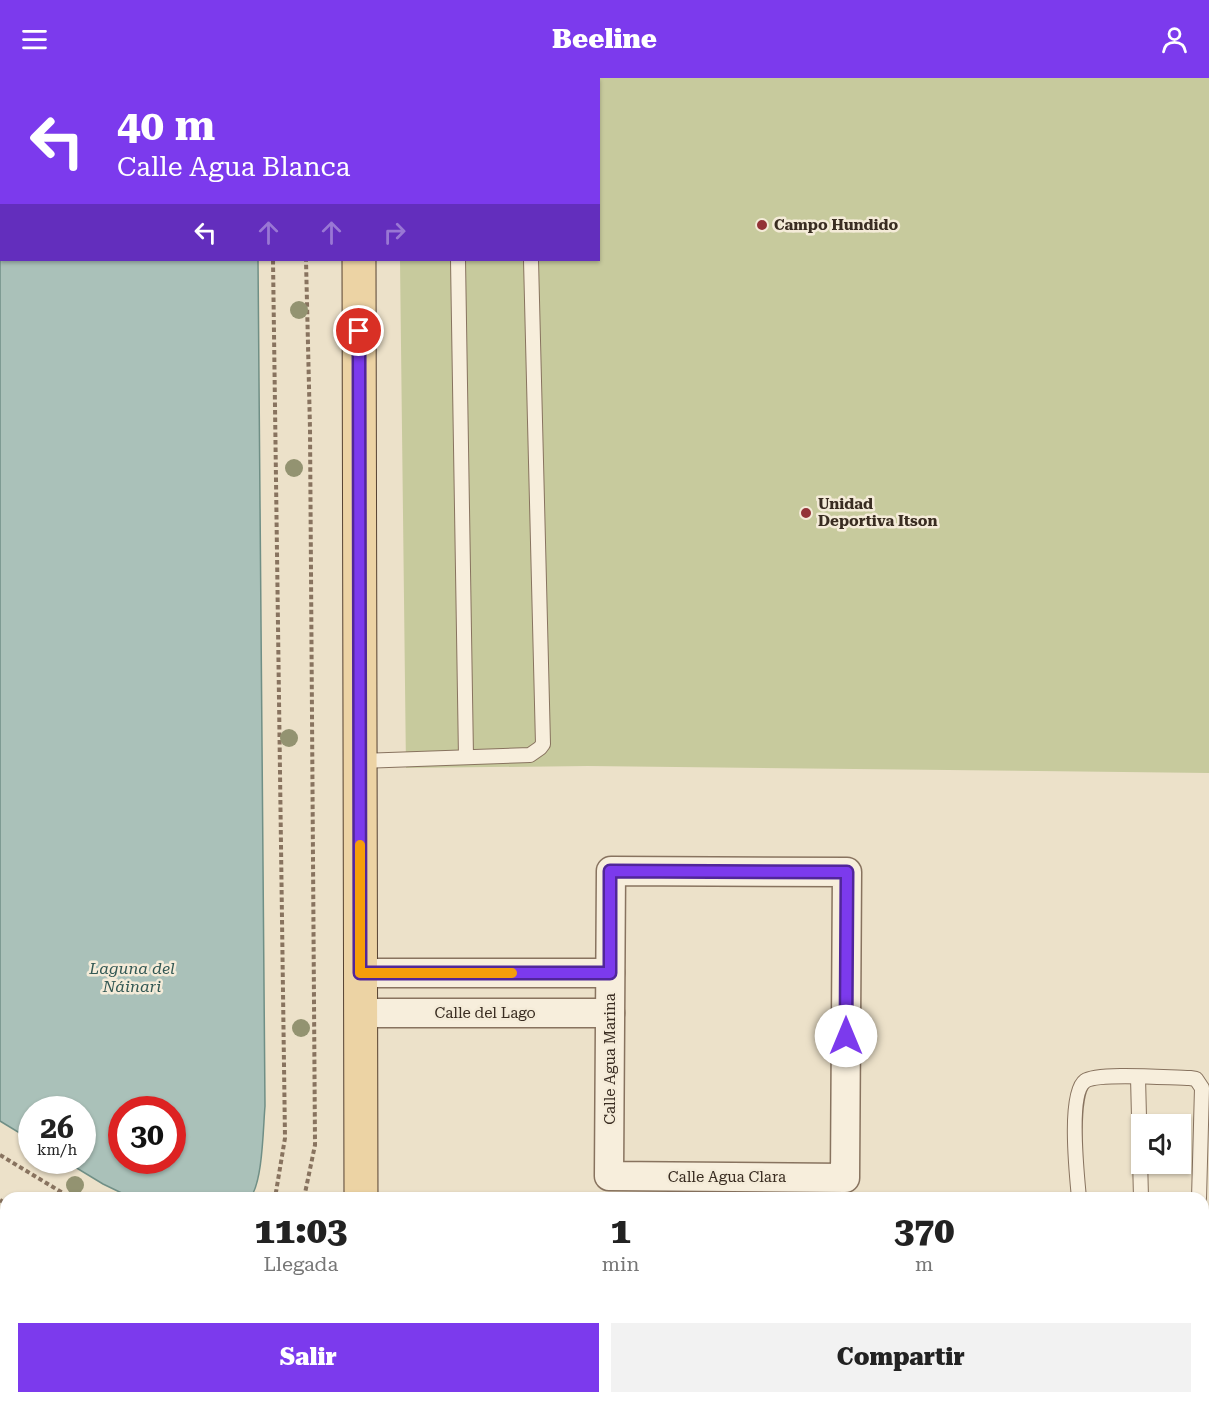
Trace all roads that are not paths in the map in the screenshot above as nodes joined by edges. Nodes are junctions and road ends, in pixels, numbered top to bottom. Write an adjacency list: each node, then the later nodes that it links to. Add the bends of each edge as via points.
1 (359, 261): 5 (main road)
2 (458, 261): 4 (lane)
3 (531, 261): 4 (lane, via 544,737 540,748 530,755)
4 (466, 757): 5 (lane)
5 (360, 761): 6 (main road)
6 (360, 973): 7 (street); 8 (main road)
7 (610, 973): 9 (street, Calle Agua Marina); 12 (street, Calle Agua Marina, via 610,871 847,872)
8 (360, 1013): 9 (street, Calle del Lago); 13 (main road)
9 (610, 1013): 11 (street, Calle Agua Marina)
10 (1138, 1077): 14 (lane, via 1089,1079 1077,1091); 15 (lane); 16 (lane, via 1190,1078 1201,1085)
11 (609, 1176): 12 (street, Calle Agua Clara)
12 (846, 1178)
13 (361, 1192)
14 (1079, 1192)
15 (1141, 1192)
16 (1199, 1192)

